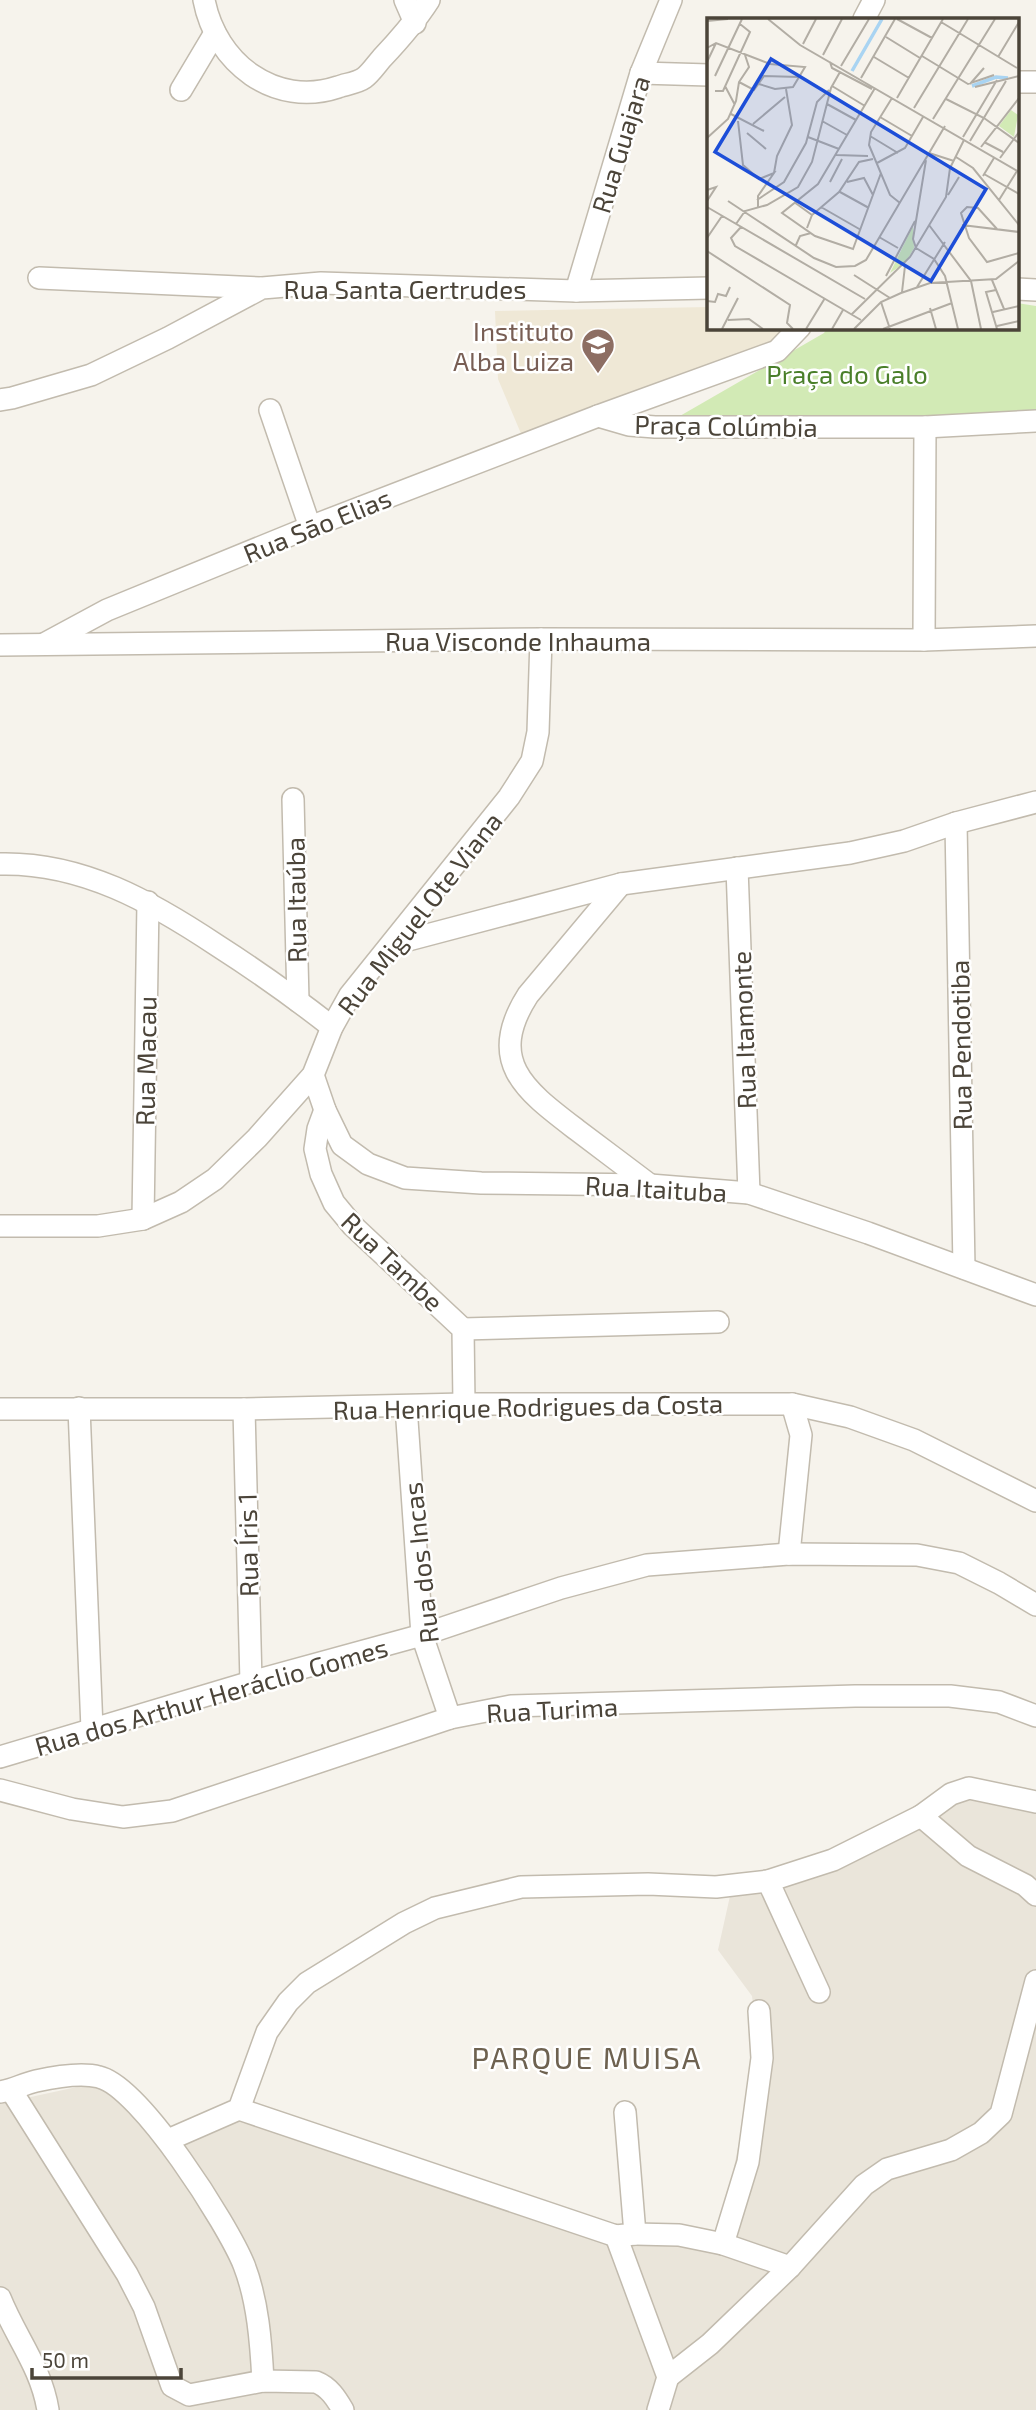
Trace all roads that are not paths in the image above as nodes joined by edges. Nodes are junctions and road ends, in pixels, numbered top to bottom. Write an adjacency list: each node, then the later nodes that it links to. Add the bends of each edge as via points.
1 (204, 0): 8 (street)
2 (405, 0): 7 (street)
3 (429, 0): 7 (street)
4 (671, 0): 9 (street, Rua Guajara)
5 (874, 0): 6 (street)
6 (865, 18)
7 (415, 23): 8 (street, via 363,79 324,92 277,90 241,68)
8 (215, 33): 13 (street)
9 (641, 73): 10 (street); 19 (street, Rua Guajara)
10 (707, 75)
11 (1018, 82): 12 (street)
12 (1036, 82)
13 (181, 90)
14 (39, 278): 15 (street)
15 (262, 288): 19 (street, Rua Santa Gertrudes, via 321,283); 21 (street, Rua Santa Gertrudes, via 91,374)
16 (707, 288): 19 (street, Rua Santa Gertrudes)
17 (1018, 289): 18 (street)
18 (1036, 290)
19 (576, 291)
20 (798, 329): 23 (street, Praça Colúmbia, via 777,351)
21 (0, 400)
22 (270, 410): 26 (street)
23 (598, 416): 25 (street, Praça Colúmbia, via 655,427); 26 (street, Rua Sāo Elias)
24 (1036, 421): 25 (street, Praça Colúmbia)
25 (925, 427): 29 (street)
26 (310, 527): 31 (street, Rua Sāo Elias, via 107,610)
27 (1036, 636): 29 (street, Rua Visconde Inhauma)
28 (541, 639): 29 (street, Rua Visconde Inhauma); 31 (street, Rua Visconde Inhauma); 39 (street, Rua Miguel Ote Viana, via 538,732 532,761)
29 (924, 640)
30 (0, 645): 31 (street, Rua Visconde Inhauma)
31 (42, 645)
32 (293, 799): 40 (street, Rua Itaúba)
33 (1036, 802): 34 (street)
34 (957, 823): 36 (street, via 850,853); 48 (street, Rua Pendotiba)
35 (0, 864): 38 (street, via 62,869)
36 (737, 868): 37 (street); 45 (street, Rua Itamonte)
37 (621, 884): 39 (street); 44 (street, via 516,1014 510,1036 512,1060 522,1083 539,1100)
38 (148, 902): 40 (street); 46 (street, Rua Macau)
39 (393, 944): 41 (street, Rua Miguel Ote Viana, via 350,995)
40 (298, 1000): 41 (street)
41 (332, 1027): 42 (street, Rua Miguel Ote Viana)
42 (313, 1075): 43 (street, Rua Itaituba); 46 (street, Rua Miguel Ote Viana, via 215,1179 181,1202)
43 (325, 1110): 44 (street, Rua Itaituba, via 342,1145 368,1164 405,1178); 51 (street, Rua Tambe, via 315,1149 334,1203)
44 (650, 1185): 45 (street, Rua Itaituba)
45 (749, 1193): 48 (street, Rua Itaituba)
46 (143, 1219): 47 (street, Rua Miguel Ote Viana, via 98,1226)
47 (0, 1226)
48 (964, 1268): 49 (street, Rua Itaituba)
49 (1036, 1295)
50 (718, 1322): 51 (street, Rua Tambe)
51 (463, 1329): 52 (street, Rua Tambe)
52 (464, 1404): 53 (street, Rua Henrique Rodrigues da Costa); 54 (street, Rua Henrique Rodrigues da Costa)
53 (792, 1404): 58 (street, Rua Henrique Rodrigues da Costa, via 850,1417 914,1440); 59 (street, via 801,1436)
54 (406, 1406): 57 (street, Rua Henrique Rodrigues da Costa); 61 (street, Rua dos Incas)
55 (79, 1408): 56 (street, Rua Henrique Rodrigues da Costa); 57 (street, Rua Henrique Rodrigues da Costa); 65 (street)
56 (0, 1409)
57 (244, 1409): 62 (street, Rua Íris 1)
58 (1036, 1501)
59 (789, 1554): 60 (street, Rua dos Arthur Heráclio Gomes, via 917,1555 959,1563); 61 (street, Rua dos Arthur Heráclio Gomes, via 647,1565 561,1588)
60 (1036, 1605)
61 (422, 1635): 62 (street, Rua dos Arthur Heráclio Gomes); 64 (street, Rua dos Incas)
62 (251, 1682): 65 (street, Rua dos Arthur Heráclio Gomes)
63 (1036, 1716): 64 (street, Rua Turima, via 999,1702 950,1696 855,1696 511,1706)
64 (450, 1718): 67 (street, Rua Turima, via 172,1811 123,1816 72,1810)
65 (92, 1729): 66 (street, Rua dos Arthur Heráclio Gomes)
66 (0, 1757)
67 (0, 1790)
68 (1036, 1802): 69 (street, via 969,1788)
69 (920, 1815): 70 (street, via 833,1860); 71 (street, via 968,1856)
70 (768, 1881): 73 (street); 76 (street, via 716,1887 522,1887 435,1908 307,1983 288,2002 267,2032)
71 (1030, 1890)
72 (1036, 1981): 81 (street, via 1001,2114 981,2133 951,2150 887,2169 864,2185)
73 (819, 1992)
74 (759, 2011): 80 (street, via 762,2058 748,2162)
75 (5, 2091): 78 (street, via 46,2079 101,2077 120,2088); 85 (street, via 127,2274 172,2386 189,2395)
76 (239, 2109): 78 (street); 79 (street)
77 (625, 2112): 79 (street)
78 (168, 2140): 85 (street, via 225,2226 244,2266 255,2307)
79 (625, 2235): 80 (street, via 679,2235); 84 (street)
80 (723, 2244): 81 (street)
81 (790, 2267): 84 (street, via 710,2344)
82 (0, 2298): 83 (street)
83 (5, 2321): 86 (street, via 33,2362)
84 (668, 2376): 88 (street)
85 (263, 2381): 87 (street, via 316,2382 324,2385)
86 (48, 2410)
87 (343, 2410)
88 (658, 2410)

